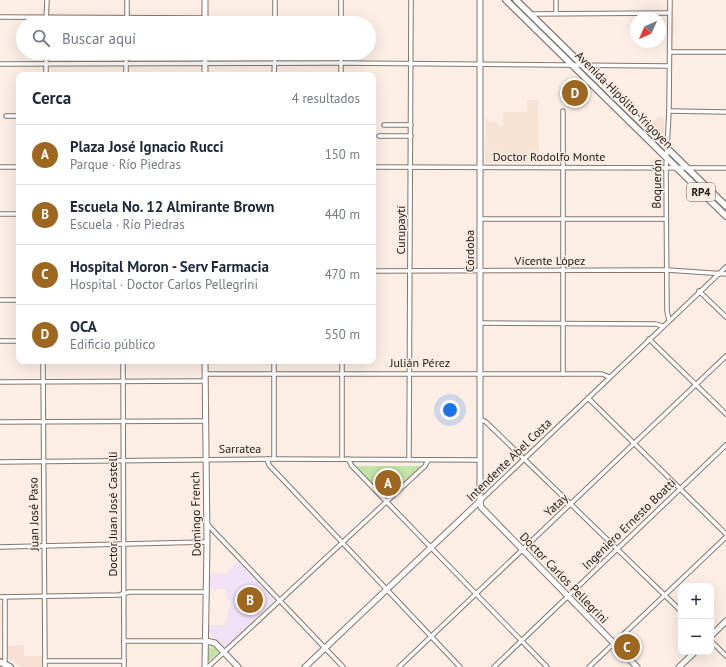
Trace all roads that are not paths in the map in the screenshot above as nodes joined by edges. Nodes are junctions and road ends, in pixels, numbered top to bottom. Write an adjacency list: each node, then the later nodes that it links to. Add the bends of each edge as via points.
1 (47, 0): 15 (street)
2 (127, 0): 16 (street)
3 (204, 0): 17 (street)
4 (275, 0): 18 (street)
5 (341, 0): 19 (street)
6 (411, 0): 35 (street, Curupaytí)
7 (480, 0): 34 (street, Córdoba)
8 (506, 0): 36 (main road, Avenida Hipólito Yrigoyen / RP4)
9 (516, 0): 14 (main road, Avenida Hipólito Yrigoyen / RP4)
10 (556, 0): 12 (street)
11 (670, 0): 13 (street, Boquerón)
12 (556, 12): 13 (street); 14 (street)
13 (669, 13): 22 (street, Boquerón)
14 (530, 14): 37 (main road, Avenida Hipólito Yrigoyen / RP4)
15 (46, 16)
16 (127, 16)
17 (205, 16)
18 (275, 16)
19 (341, 16)
20 (0, 17): 21 (street)
21 (16, 17)
22 (670, 52): 23 (street); 38 (street, Boquerón)
23 (726, 52)
24 (46, 60): 30 (street)
25 (126, 60): 31 (street)
26 (205, 60): 32 (street)
27 (274, 60): 33 (street)
28 (341, 63): 33 (street); 35 (street); 43 (street)
29 (0, 64): 30 (street)
30 (46, 64): 31 (street); 39 (street)
31 (126, 64): 32 (street); 40 (street)
32 (205, 64): 33 (street); 41 (street)
33 (274, 64): 42 (street)
34 (480, 64): 35 (street); 36 (street); 58 (street, Córdoba)
35 (410, 65): 50 (street, Curupaytí)
36 (572, 65): 37 (street); 54 (main road, Avenida Hipólito Yrigoyen / RP4)
37 (583, 66): 38 (street); 53 (main road, Avenida Hipólito Yrigoyen / RP4)
38 (669, 66): 45 (street, Boquerón)
39 (46, 72)
40 (126, 72)
41 (205, 72)
42 (274, 72)
43 (341, 72)
44 (562, 111): 59 (street)
45 (669, 111): 46 (street); 53 (street, Boquerón)
46 (726, 112)
47 (6, 116): 48 (street)
48 (16, 116)
49 (384, 125): 50 (street)
50 (411, 126): 52 (street, Curupaytí)
51 (379, 136): 52 (street)
52 (411, 136): 63 (street, Curupaytí)
53 (668, 150): 54 (street, Boquerón); 62 (main road, Avenida Hipólito Yrigoyen / RP4)
54 (667, 158): 60 (street, Boquerón); 61 (main road, Avenida Hipólito Yrigoyen / RP4)
55 (0, 167): 56 (street)
56 (16, 167)
57 (376, 167): 63 (street, Doctor Rodolfo Monte)
58 (480, 167): 59 (street, Doctor Rodolfo Monte); 63 (street, Doctor Rodolfo Monte); 69 (street, Córdoba)
59 (563, 167): 60 (street, Doctor Rodolfo Monte); 70 (street)
60 (666, 167): 61 (street, Doctor Rodolfo Monte); 71 (street, Boquerón)
61 (676, 167): 62 (street, Doctor Rodolfo Monte); 68 (main road, Avenida Hipólito Yrigoyen / RP4)
62 (686, 167): 64 (street, Doctor Rodolfo Monte); 65 (main road, Avenida Hipólito Yrigoyen / RP4)
63 (411, 168): 75 (street, Curupaytí)
64 (726, 168)
65 (726, 206)
66 (0, 214): 67 (street)
67 (16, 214)
68 (726, 216)
69 (480, 219): 70 (street); 76 (street, Córdoba)
70 (563, 219): 71 (street); 77 (street)
71 (666, 219): 73 (street, Boquerón)
72 (726, 267): 78 (street, Intendente Abel Costa)
73 (667, 270): 77 (street, Vicente López); 78 (street, Vicente López); 84 (street, Boquerón)
74 (376, 271): 75 (street, Vicente López)
75 (411, 271): 76 (street, Vicente López); 99 (street, Curupaytí)
76 (480, 271): 77 (street, Vicente López); 85 (street, Córdoba)
77 (564, 271): 86 (street)
78 (718, 274): 79 (street, Vicente López); 80 (street, Intendente Abel Costa)
79 (726, 274)
80 (699, 291): 83 (street); 84 (street, Intendente Abel Costa)
81 (0, 300): 82 (street)
82 (16, 300)
83 (726, 317)
84 (669, 320): 87 (street, Intendente Abel Costa)
85 (480, 323): 86 (street); 100 (street, Córdoba)
86 (563, 323): 87 (street); 102 (street)
87 (662, 326): 88 (street, Intendente Abel Costa)
88 (649, 339): 103 (street, Intendente Abel Costa); 108 (street)
89 (16, 340): 90 (street)
90 (0, 341)
91 (726, 356): 108 (street, Yatay)
92 (43, 364): 105 (street, Juan José Paso)
93 (123, 364): 106 (street, Doctor Juan José Castelli)
94 (205, 364): 101 (street, Domingo French)
95 (274, 364): 97 (street)
96 (342, 364): 98 (street)
97 (274, 372): 98 (street, Julián Pérez); 101 (street, Julián Pérez); 120 (street)
98 (342, 373): 99 (street, Julián Pérez); 121 (street)
99 (410, 373): 100 (street, Julián Pérez); 123 (street, Curupaytí)
100 (480, 373): 102 (street, Julián Pérez); 111 (street, Córdoba)
101 (205, 374): 104 (street, Domingo French)
102 (564, 374): 103 (street, Julián Pérez, via 602,374)
103 (609, 377): 109 (street, Intendente Abel Costa)
104 (205, 380): 106 (street); 113 (street, Domingo French)
105 (43, 381): 106 (street); 107 (street); 115 (street, Juan José Paso)
106 (123, 381): 112 (street, Doctor Juan José Castelli)
107 (0, 382)
108 (696, 384): 110 (street); 116 (street, Yatay)
109 (588, 398): 116 (street); 124 (street, Intendente Abel Costa)
110 (726, 414)
111 (480, 418): 124 (street); 126 (street, Córdoba)
112 (123, 421): 113 (street); 115 (street); 127 (street, Doctor Juan José Castelli)
113 (205, 421): 118 (street, Domingo French)
114 (0, 422): 115 (street)
115 (42, 422): 129 (street, Juan José Paso)
116 (634, 444): 130 (street); 133 (street, Yatay)
117 (726, 446): 130 (street, Ingeniero Ernesto Boatti)
118 (206, 459): 119 (street, Sarratea); 127 (street, Sarratea); 134 (street, Domingo French)
119 (267, 459): 120 (street, Sarratea); 137 (street)
120 (274, 459): 121 (street, Sarratea)
121 (342, 459): 122 (street, Sarratea)
122 (348, 459): 123 (street, Sarratea); 132 (street)
123 (409, 459): 125 (street, Sarratea)
124 (524, 459): 131 (street, Intendente Abel Costa); 133 (street)
125 (428, 460): 126 (street, Sarratea); 132 (street, via 425,466)
126 (480, 460): 131 (street, Córdoba)
127 (123, 461): 129 (street, Sarratea); 138 (street, Doctor Juan José Castelli)
128 (0, 462): 129 (street, Sarratea)
129 (43, 462): 139 (street, Juan José Paso)
130 (680, 489): 135 (street); 142 (street, Ingeniero Ernesto Boatti)
131 (480, 501): 141 (street, Intendente Abel Costa); 143 (street, Doctor Carlos Pellegrini, via 481,507)
132 (387, 502): 137 (street); 141 (street)
133 (571, 504): 142 (street); 143 (street, Yatay)
134 (206, 523): 136 (street, Domingo French); 153 (street)
135 (726, 536): 148 (street)
136 (207, 542): 138 (street); 145 (street, Domingo French)
137 (343, 542): 144 (street); 153 (street)
138 (124, 543): 139 (street); 146 (street, Doctor Juan José Castelli)
139 (44, 546): 140 (street); 152 (street, Juan José Paso)
140 (0, 547)
141 (431, 548): 144 (street, Intendente Abel Costa); 147 (street)
142 (617, 549): 148 (street); 149 (street, Ingeniero Ernesto Boatti)
143 (522, 550): 147 (street, Yatay); 149 (street, Doctor Carlos Pellegrini)
144 (387, 590): 157 (street); 163 (street, Intendente Abel Costa)
145 (207, 592): 146 (street); 159 (street, Domingo French)
146 (124, 594): 152 (street); 158 (street, Doctor Juan José Castelli)
147 (476, 594): 157 (street, Yatay); 160 (street)
148 (664, 595): 154 (street); 161 (street)
149 (568, 596): 160 (street, Ingeniero Ernesto Boatti); 161 (street, Doctor Carlos Pellegrini)
150 (0, 597): 151 (street)
151 (5, 597): 152 (street); 169 (street)
152 (44, 597): 167 (street, Juan José Paso)
153 (280, 601): 163 (street); 164 (street)
154 (678, 608)
155 (726, 621): 156 (street)
156 (714, 633)
157 (431, 637): 176 (street, Yatay); 177 (street)
158 (124, 641): 159 (street); 168 (street, Doctor Juan José Castelli)
159 (206, 641): 164 (street, via 215,643); 172 (street, Domingo French)
160 (521, 641): 178 (street, Ingeniero Ernesto Boatti); 179 (street)
161 (614, 643): 180 (street); 181 (street, Doctor Carlos Pellegrini)
162 (714, 644): 166 (street)
163 (325, 648): 174 (street, Intendente Abel Costa); 175 (street)
164 (224, 652): 172 (street); 173 (street)
165 (692, 655): 182 (street)
166 (726, 656)
167 (45, 661): 168 (street); 170 (street, Juan José Paso)
168 (124, 661): 171 (street, Doctor Juan José Castelli)
169 (5, 664)
170 (45, 667)
171 (124, 667)
172 (207, 667)
173 (238, 667)
174 (306, 667)
175 (343, 667)
176 (399, 667)
177 (460, 667)
178 (494, 667)
179 (547, 667)
180 (589, 667)
181 (637, 667)
182 (679, 667)

